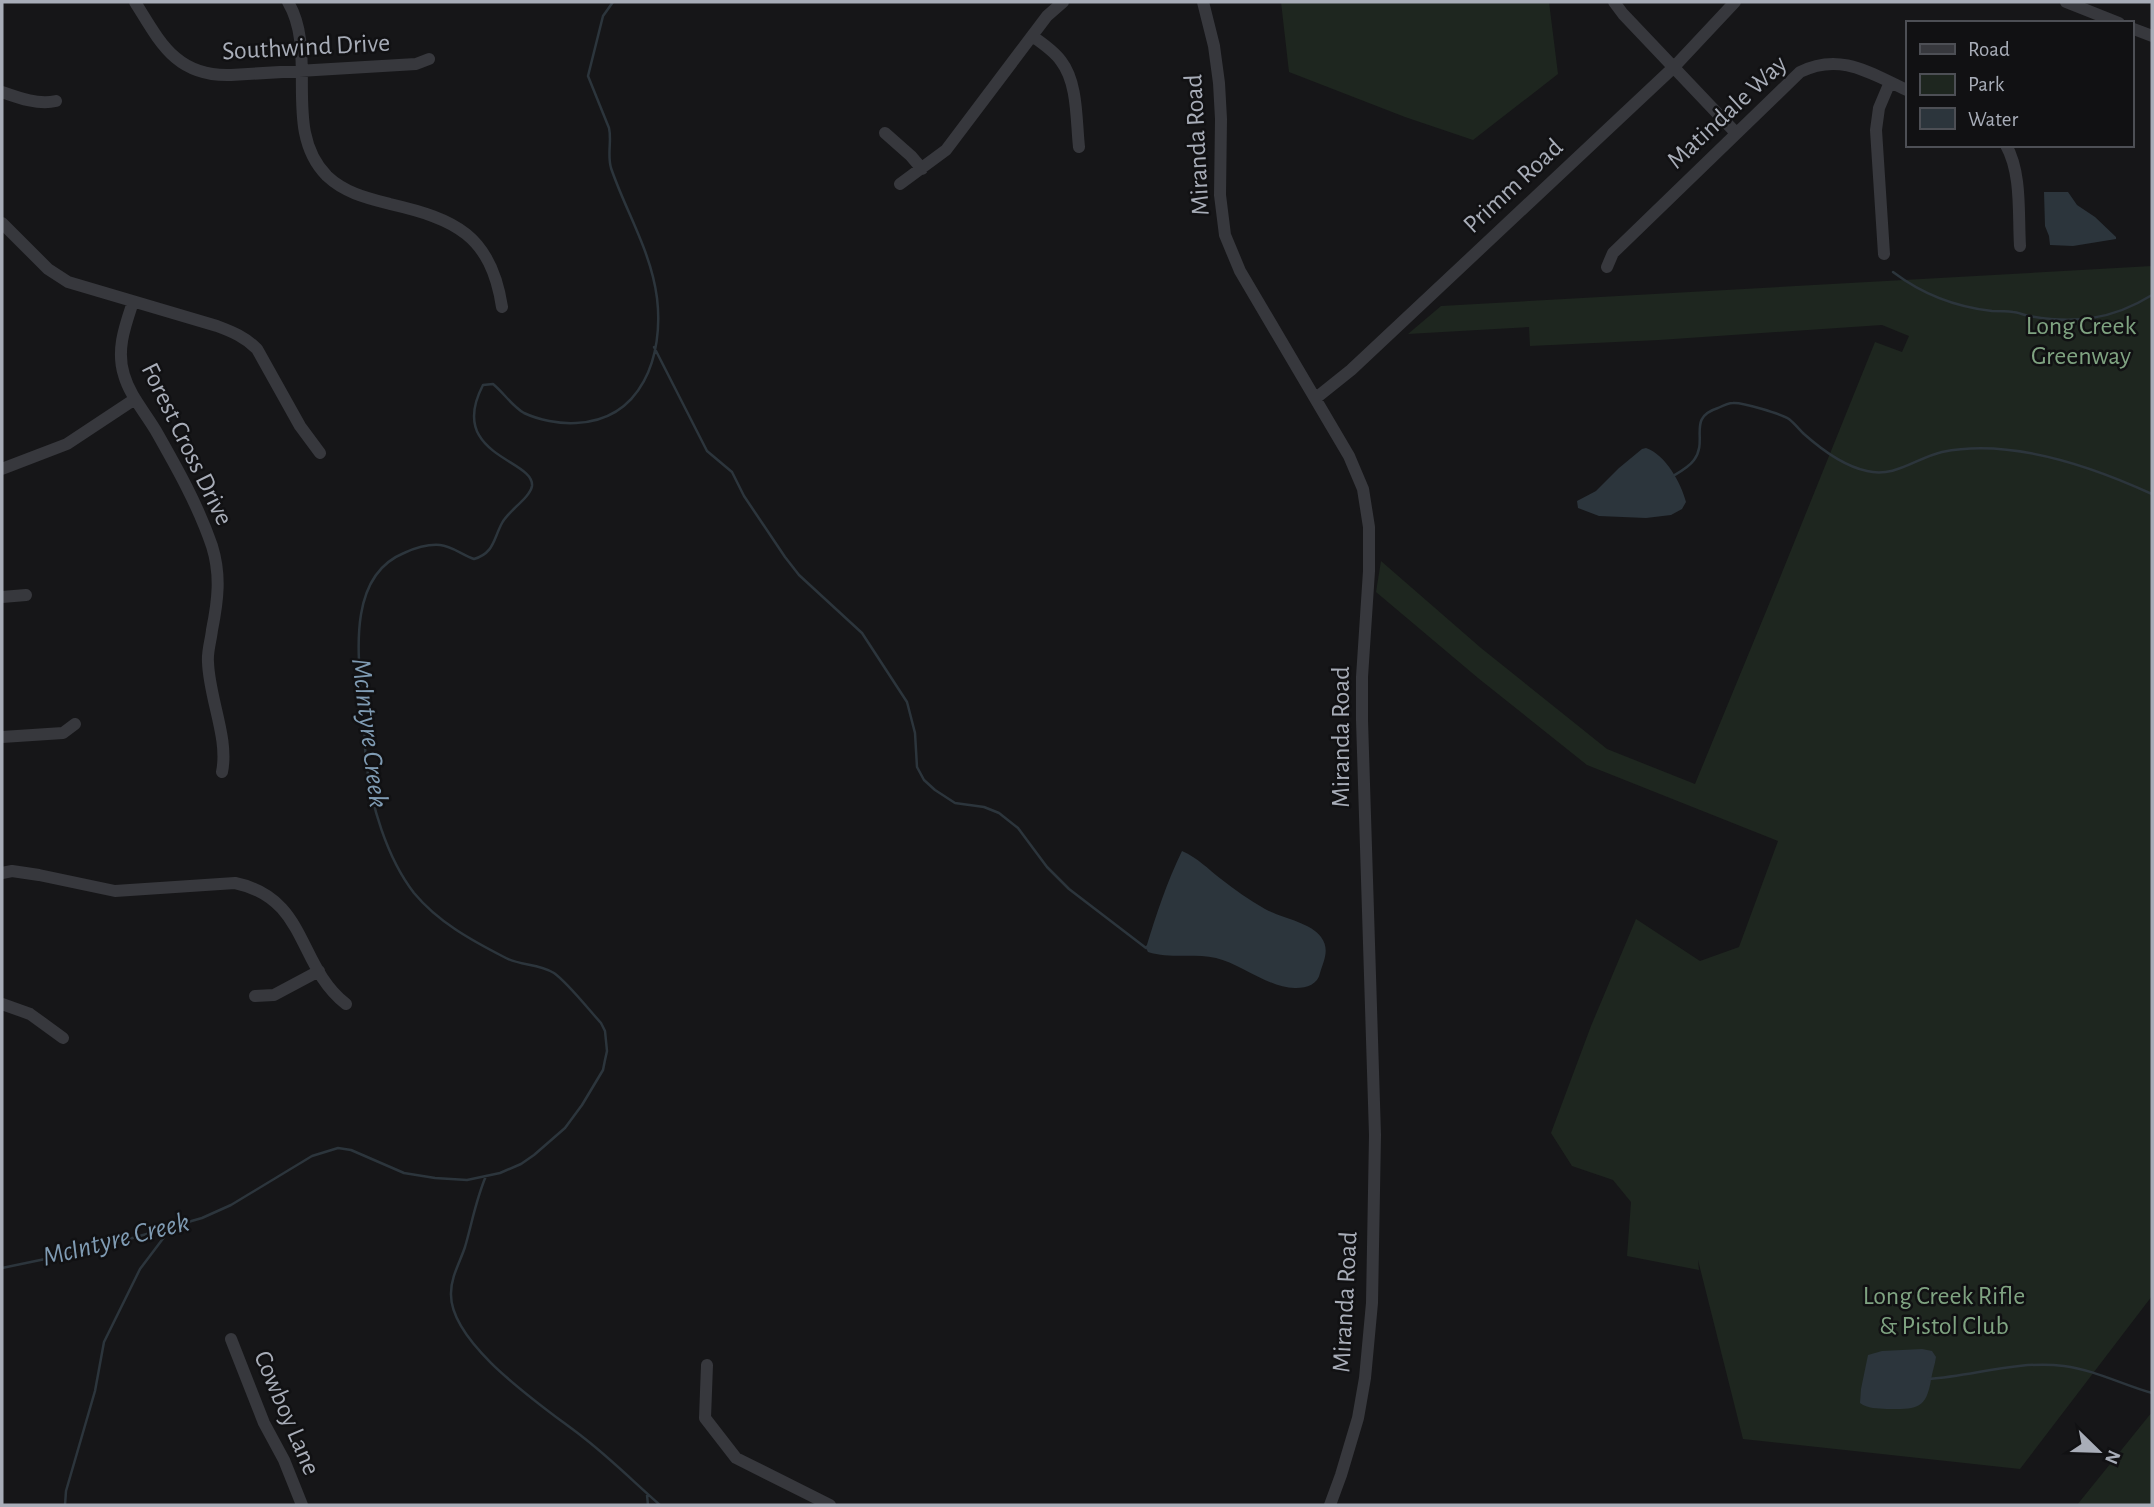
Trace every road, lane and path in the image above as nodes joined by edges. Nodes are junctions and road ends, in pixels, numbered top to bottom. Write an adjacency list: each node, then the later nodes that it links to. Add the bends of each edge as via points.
1 (135, 2): 14 (street, Southwind Drive, via 169,53 197,71 217,76)
2 (288, 2): 14 (street, via 300,33)
3 (1063, 2): 10 (street)
4 (1203, 2): 31 (street, Miranda Road, via 1219,83 1225,234 1241,271)
5 (1614, 2): 13 (street)
6 (1735, 2): 13 (street, Primm Road)
7 (2066, 2): 8 (street)
8 (2114, 21)
9 (2133, 28): 11 (street)
10 (1032, 36): 21 (street, via 1062,61 1071,78); 23 (street, via 956,138)
11 (2152, 36)
12 (429, 59): 14 (street, Southwind Drive, via 416,64)
13 (1674, 67): 20 (street); 31 (street, Primm Road)
14 (302, 70): 30 (street, via 306,137 319,167 351,193 432,215 462,230 495,273)
15 (1890, 82): 16 (street, Matindale Way); 20 (street, Matindale Way, via 1843,64 1813,65); 27 (street, via 1876,130)
16 (1906, 90)
17 (2, 92): 18 (street, via 36,102)
18 (56, 101)
19 (885, 133): 23 (street)
20 (1736, 133): 28 (street, Matindale Way, via 1613,253)
21 (1079, 147)
22 (2007, 147): 26 (street, via 2014,160)
23 (922, 169): 24 (street)
24 (900, 184)
25 (2, 223): 29 (street, via 48,270 68,282)
26 (2020, 246)
27 (1884, 254)
28 (1607, 267)
29 (133, 302): 32 (street, Forest Cross Drive, via 121,346 124,375); 33 (street, via 235,332 247,340 257,349)
30 (502, 307)
31 (1316, 398): 50 (street, Miranda Road, via 1357,473 1369,527 1362,720 1375,1135 1372,1303 1358,1418)
32 (135, 399): 34 (street, via 67,444); 39 (street, Forest Cross Drive, via 197,507 219,576 207,659 225,753)
33 (320, 453)
34 (2, 469)
35 (26, 595): 36 (street)
36 (2, 597)
37 (75, 724): 38 (street, via 63,733)
38 (2, 737)
39 (222, 772)
40 (2, 873): 41 (street, via 38,875 115,891 235,883 252,887 280,904)
41 (319, 971): 42 (street, via 274,995); 44 (street, via 333,995)
42 (255, 996)
43 (2, 1004): 45 (street, via 30,1014)
44 (346, 1004)
45 (63, 1038)
46 (231, 1339): 48 (street, Cowboy Lane)
47 (707, 1365): 49 (street, via 705,1418 736,1458)
48 (302, 1505)
49 (830, 1505)
50 (1329, 1505)

